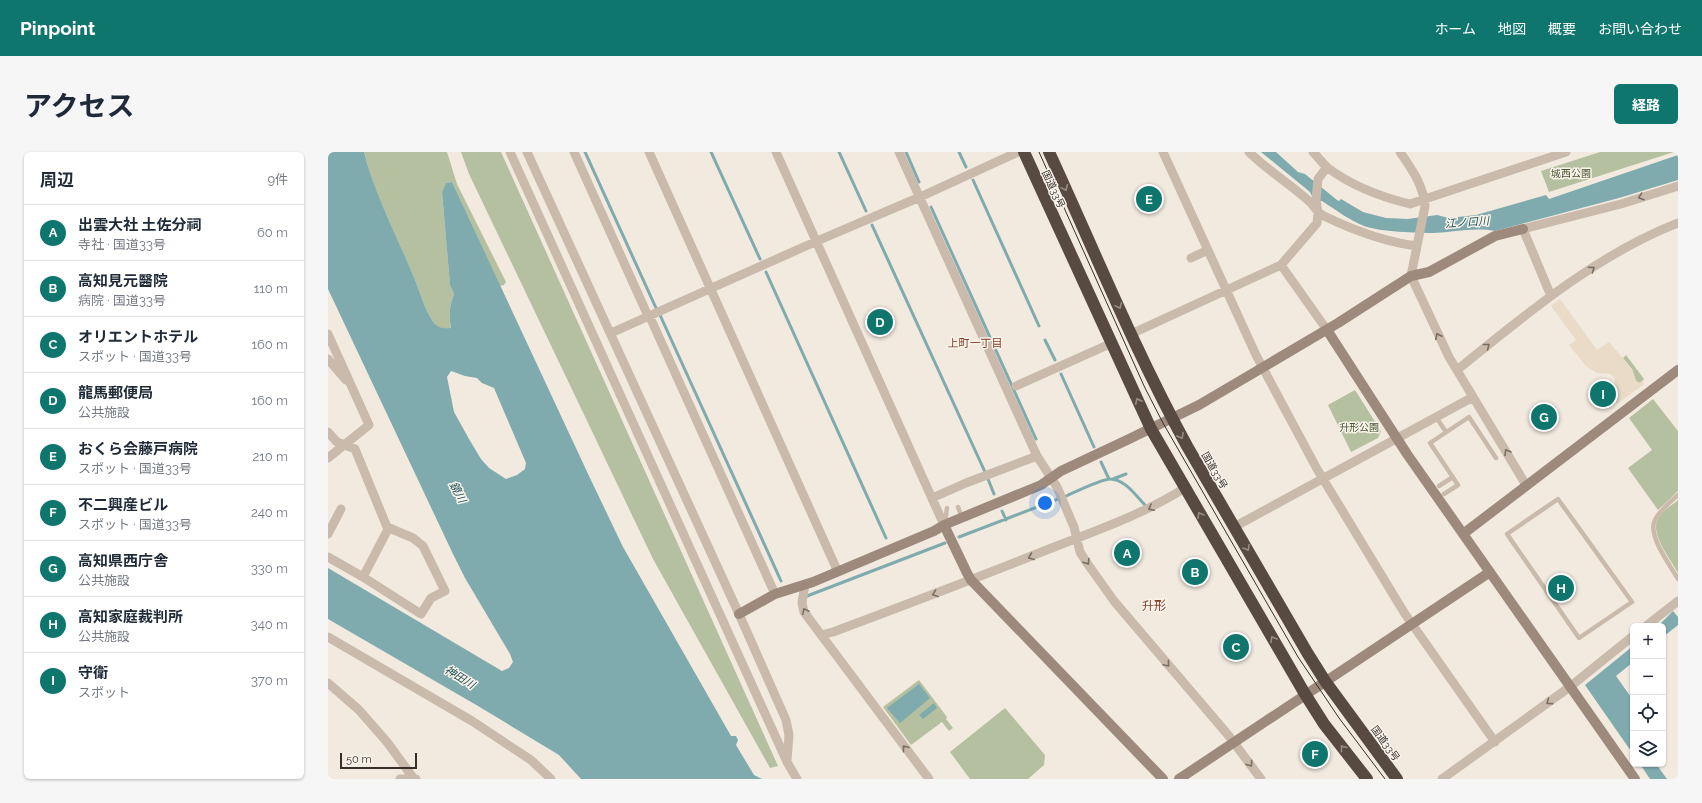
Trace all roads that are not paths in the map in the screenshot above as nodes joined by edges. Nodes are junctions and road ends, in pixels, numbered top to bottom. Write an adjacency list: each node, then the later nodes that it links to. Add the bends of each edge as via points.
1 (510, 152): 95 (street)
2 (527, 152): 33 (street)
3 (574, 152): 31 (street)
4 (648, 152): 28 (street)
5 (776, 152): 22 (street)
6 (899, 152): 17 (street)
7 (1018, 152): 17 (street)
8 (1024, 152): 36 (highway, 国道33号)
9 (1049, 152): 35 (highway, 国道33号, one-way to 35)
10 (1163, 152): 24 (street)
11 (1250, 152): 19 (street)
12 (1313, 152): 15 (street)
13 (1400, 152): 18 (street, via 1421,184)
14 (1563, 152): 18 (street)
15 (1327, 167): 18 (street, via 1386,198 1410,204); 19 (street, via 1318,179)
16 (1678, 186): 21 (street, one-way to 21, via 1621,204)
17 (920, 197): 22 (street); 51 (street, via 1000,379)
18 (1424, 198): 23 (street, via 1425,206)
19 (1318, 212): 23 (street, via 1357,231 1398,243); 26 (street, via 1317,223)
20 (1678, 223): 30 (street, one-way to 20, via 1612,255)
21 (1523, 229): 27 (street, via 1495,236 1429,272); 30 (street)
22 (817, 241): 28 (street); 62 (street)
23 (1418, 242): 27 (street)
24 (1208, 250): 25 (street); 29 (street)
25 (1191, 258)
26 (1281, 264): 29 (street); 32 (street)
27 (1411, 276): 32 (street); 39 (street, one-way to 27)
28 (711, 289): 31 (street); 74 (street)
29 (1225, 290): 35 (street); 38 (street)
30 (1551, 296): 39 (street, one-way to 30)
31 (649, 315): 33 (street); 80 (street)
32 (1327, 330): 38 (street); 49 (street)
33 (611, 333): 83 (street)
34 (328, 334): 42 (street)
35 (1131, 334): 45 (highway, 国道33号)
36 (1112, 343): 41 (street, via 1067,359 1030,376); 46 (highway, 国道33号, one-way to 36)
37 (328, 359): 42 (street)
38 (1263, 368): 45 (street); 56 (street)
39 (1456, 370): 43 (street)
40 (1678, 370): 57 (street)
41 (1016, 386)
42 (352, 387): 50 (street, via 370,425)
43 (1473, 397): 44 (street); 57 (street, one-way to 43)
44 (1436, 417): 48 (lane); 49 (street)
45 (1172, 418): 46 (street); 68 (highway, 国道33号, one-way to 68)
46 (1151, 429): 55 (street, via 1061,471); 59 (highway, 国道33号)
47 (328, 432): 50 (street, via 336,442)
48 (1446, 432): 53 (lane, via 1469,417); 54 (lane, via 1430,443)
49 (1397, 438): 56 (street); 71 (street)
50 (345, 444): 52 (street); 76 (street, via 355,449 387,527 413,538 423,546 445,591 431,598 421,614)
51 (1037, 456): 55 (street); 62 (street)
52 (328, 458)
53 (1496, 458)
54 (1453, 477): 58 (lane); 60 (lane, via 1458,485)
55 (1052, 478): 66 (street, via 1042,485); 72 (street)
56 (1323, 478): 68 (street); 85 (street)
57 (1526, 485): 71 (street)
58 (1439, 486)
59 (1185, 488): 72 (street, one-way to 72, via 1148,509); 92 (highway, 国道33号, one-way to 59)
60 (1444, 494)
61 (1678, 495): 77 (lane, via 1660,511 1652,528)
62 (932, 498): 67 (street)
63 (958, 507): 66 (lane)
64 (947, 508): 67 (lane)
65 (341, 509): 69 (street)
66 (962, 518): 67 (street)
67 (944, 525): 74 (street); 78 (street)
68 (1234, 527): 89 (highway, 国道33号, one-way to 89)
69 (328, 534)
70 (386, 534): 76 (street)
71 (1463, 534): 75 (street)
72 (1077, 538): 78 (street, one-way to 78); 93 (street, one-way to 93, via 1080,552 1114,601)
73 (328, 557): 76 (street)
74 (838, 572): 79 (street)
75 (1490, 572): 85 (street); 91 (street)
76 (363, 577)
77 (1678, 579)
78 (971, 580): 86 (street, one-way to 86); 103 (street)
79 (805, 584): 80 (street); 86 (street, one-way to 79, via 802,608)
80 (775, 594): 83 (street)
81 (1552, 600): 81 (lane, via 1507,534 1558,499 1632,602 1579,638)
82 (1678, 601): 84 (street)
83 (739, 614): 95 (street, via 786,720 789,735)
84 (1650, 623)
85 (1412, 624): 89 (street); 94 (street)
86 (821, 635): 102 (street, one-way to 86)
87 (328, 637): 100 (street, via 472,720 531,760)
88 (1630, 638): 91 (street)
89 (1325, 681): 92 (street); 107 (highway, 国道33号)
90 (328, 683): 99 (street, via 359,710)
91 (1571, 686): 94 (street, one-way to 94); 96 (street)
92 (1305, 694): 93 (street); 106 (highway, 国道33号, one-way to 92, via 1324,724)
93 (1233, 742): 104 (street); 105 (street, one-way to 105)
94 (1495, 742): 108 (street)
95 (787, 762): 101 (street)
96 (1630, 765)
97 (1631, 767): 109 (street)
98 (400, 779): 99 (street)
99 (414, 779)
100 (551, 779)
101 (797, 779)
102 (929, 779)
103 (1163, 779)
104 (1179, 779)
105 (1261, 779)
106 (1367, 779)
107 (1397, 779)
108 (1442, 779)
109 (1635, 779)

